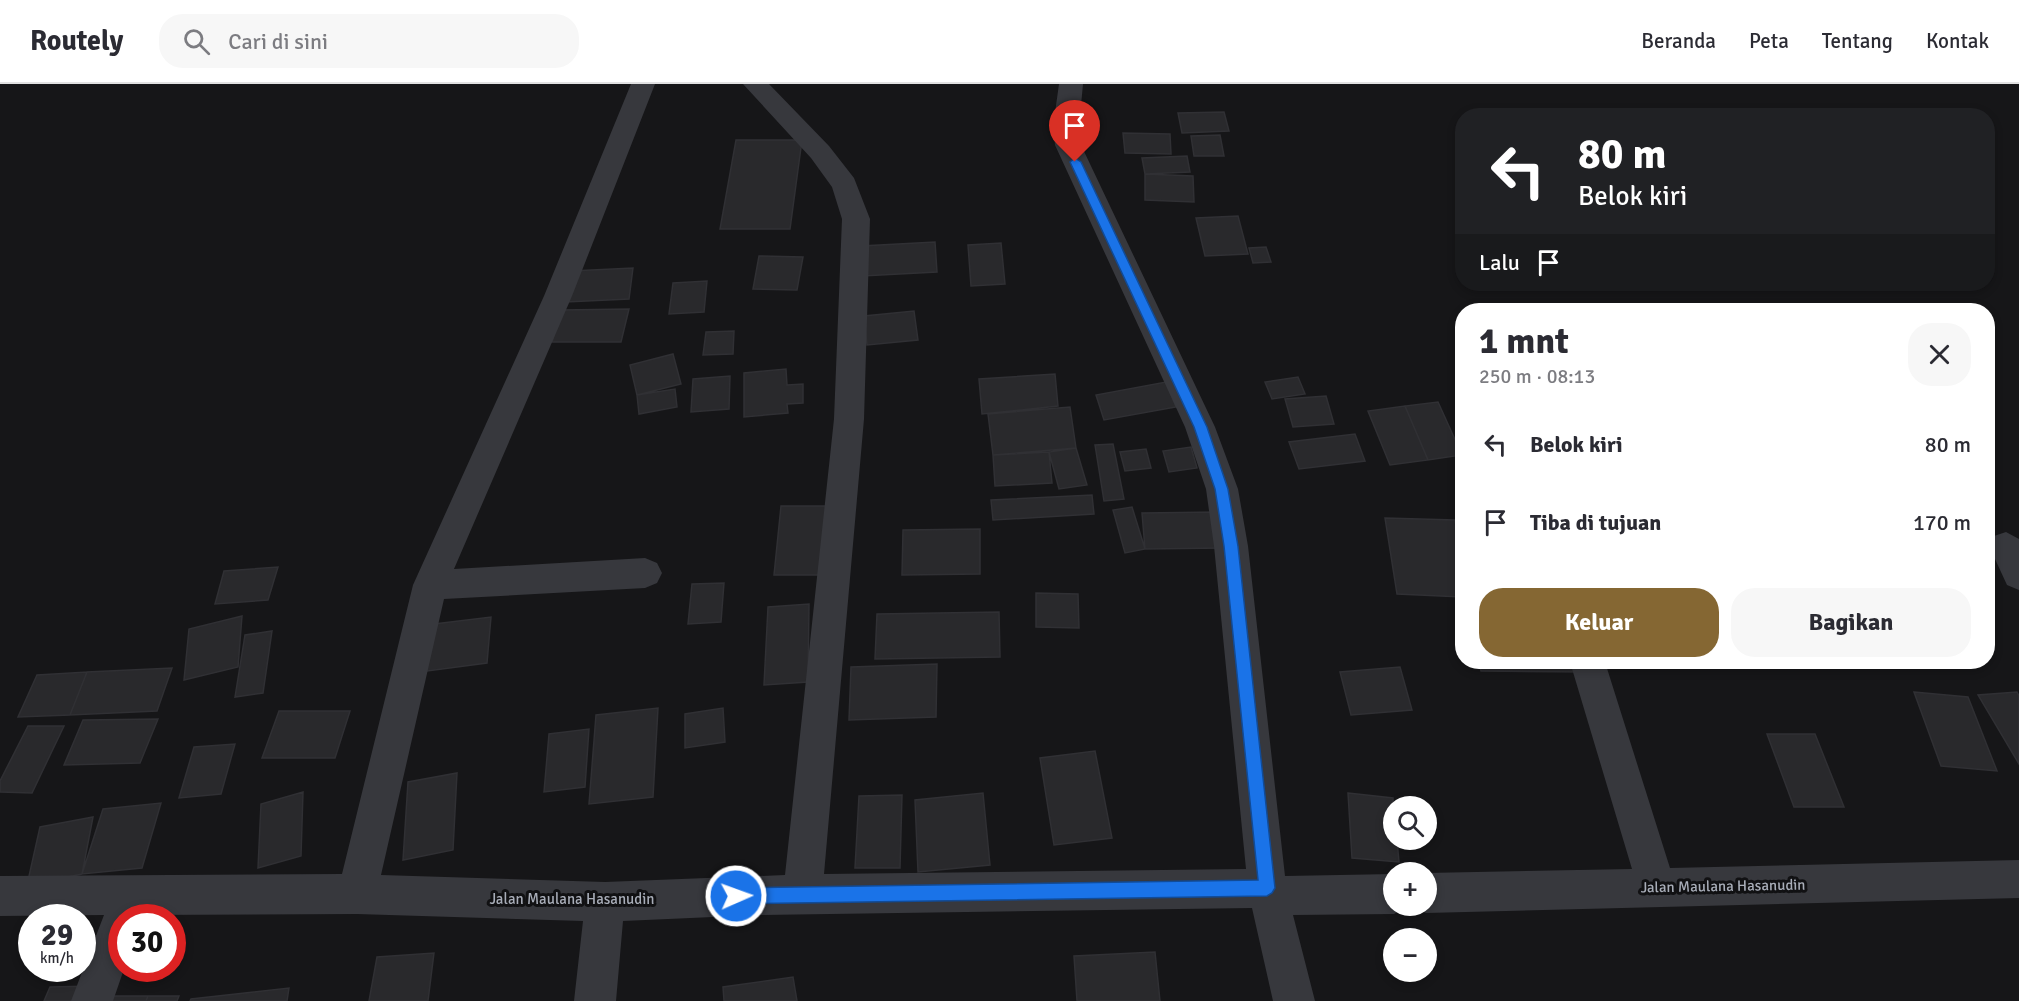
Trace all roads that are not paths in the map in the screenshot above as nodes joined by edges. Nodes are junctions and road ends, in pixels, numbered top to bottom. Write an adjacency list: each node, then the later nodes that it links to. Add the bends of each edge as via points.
1 (642, 84): 7 (street, via 558,296)
2 (755, 84): 15 (street, via 845,184 856,219 849,419)
3 (1071, 84): 10 (street, via 1068,145 1200,427 1222,489)
4 (2006, 546): 6 (street)
5 (645, 573): 7 (street)
6 (2019, 575)
7 (430, 585): 13 (street)
8 (1590, 669): 11 (street)
9 (2019, 879): 11 (street, Jalan Maulana Hasanudin)
10 (1267, 888): 14 (street, Jalan Maulana Hasanudin, via 1284,896); 15 (street, Jalan Maulana Hasanudin); 23 (street)
11 (1657, 888): 12 (street, Jalan Maulana Hasanudin)
12 (1437, 893)
13 (357, 894): 17 (street, Jalan Maulana Hasanudin); 18 (street, Jalan Maulana Hasanudin)
14 (1383, 894)
15 (803, 895): 17 (street, Jalan Maulana Hasanudin)
16 (0, 896): 19 (street, Jalan Maulana Hasanudin)
17 (605, 902): 22 (street)
18 (186, 907)
19 (108, 909)
20 (108, 959): 21 (street)
21 (93, 1001)
22 (595, 1001)
23 (1294, 1001)

